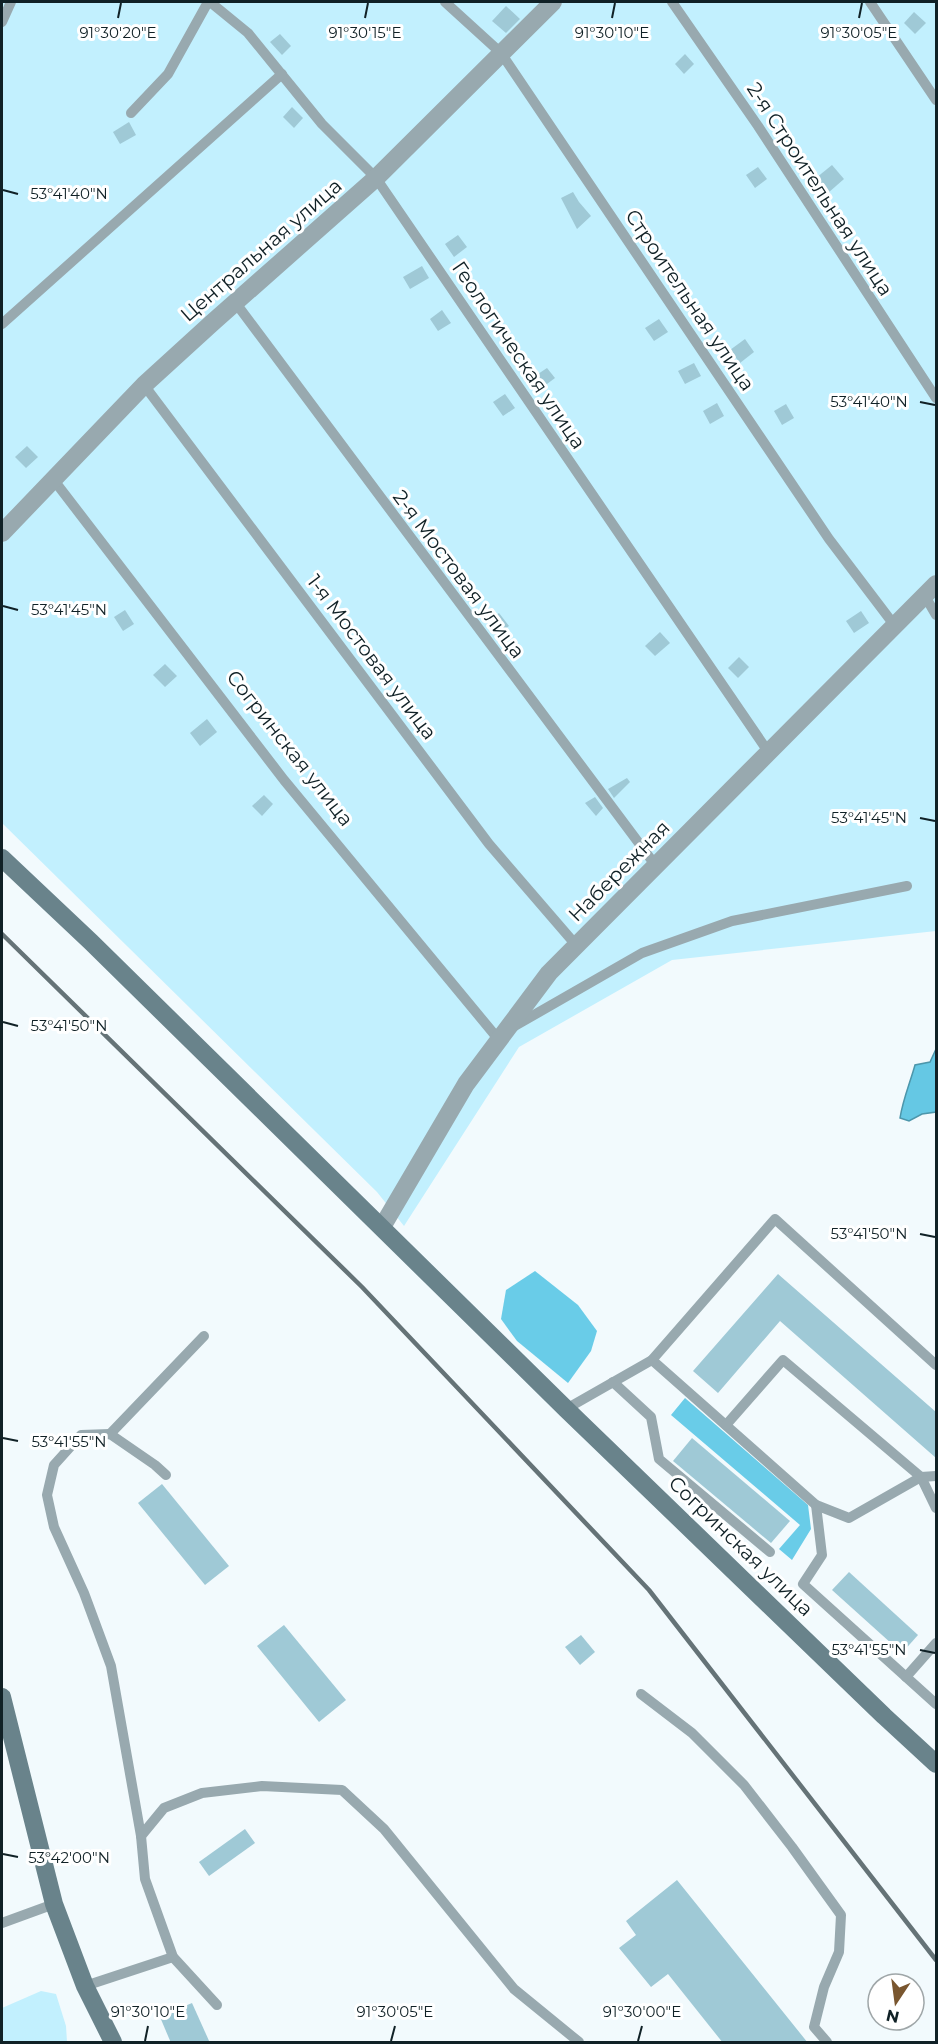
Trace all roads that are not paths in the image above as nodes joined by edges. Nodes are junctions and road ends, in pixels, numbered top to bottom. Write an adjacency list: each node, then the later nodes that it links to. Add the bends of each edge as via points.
1 (11, 2): 7 (lane)
2 (209, 2): 9 (lane, Геологическая улица, via 248,33); 11 (lane, via 168,74)
3 (446, 2): 8 (lane, Строительная улица)
4 (553, 2): 8 (street, Центральная улица)
5 (672, 2): 16 (lane, 2-я Строительная улица)
6 (870, 2): 10 (lane)
7 (2, 22)
8 (501, 53): 12 (street, Центральная улица); 21 (lane, Строительная улица, via 829,539)
9 (282, 74): 12 (lane, Геологическая улица, via 322,124); 14 (lane)
10 (936, 100)
11 (131, 113)
12 (376, 178): 13 (street, Центральная улица); 22 (lane, Геологическая улица)
13 (235, 302): 15 (street, Центральная улица); 24 (lane, 2-я Мостовая улица)
14 (2, 324)
15 (144, 385): 17 (street, Центральная улица); 26 (lane, 1-я Мостовая улица, via 489,844)
16 (936, 398)
17 (53, 479): 18 (street, Центральная улица); 27 (lane, Согринская улица, via 284,780)
18 (2, 533)
19 (931, 590): 20 (lane); 21 (street, Набережная)
20 (936, 615)
21 (895, 626): 22 (street, Набережная)
22 (769, 753): 24 (street, Набережная)
23 (2, 858): 28 (street, Согринская улица)
24 (656, 866): 26 (street, Набережная)
25 (907, 886): 27 (lane, via 732,921 642,953)
26 (576, 945): 27 (street, Набережная, via 549,973)
27 (502, 1036): 28 (street, Набережная, via 466,1084)
28 (382, 1227): 33 (street, Согринская улица)
29 (204, 1336): 35 (lane)
30 (652, 1360): 31 (lane, via 775,1219); 32 (lane); 34 (lane)
31 (936, 1365)
32 (613, 1382): 33 (lane); 41 (lane, via 651,1417 659,1459)
33 (566, 1408): 48 (street, Согринская улица)
34 (726, 1425): 38 (lane, via 783,1360); 39 (lane)
35 (110, 1434): 36 (lane); 49 (lane, via 81,1435 54,1465 47,1495 54,1527 111,1666)
36 (166, 1475)
37 (936, 1476): 38 (lane)
38 (921, 1477): 39 (lane, via 849,1518); 40 (lane)
39 (816, 1504): 43 (lane, via 822,1555 803,1584)
40 (936, 1508)
41 (770, 1552)
42 (936, 1643): 43 (lane)
43 (906, 1677): 46 (lane)
44 (641, 1694): 57 (lane, via 692,1733 744,1785 841,1915 839,1952 824,1987 814,2027)
45 (2, 1697): 47 (street)
46 (936, 1704)
47 (6, 1742): 50 (street)
48 (936, 1764)
49 (141, 1836): 52 (lane, via 145,1879); 56 (lane, via 164,1808 202,1793 262,1786 342,1790 384,1829 514,1989)
50 (54, 1904): 51 (lane); 53 (street)
51 (2, 1923)
52 (173, 1957): 53 (lane); 54 (lane)
53 (85, 1986): 55 (street)
54 (217, 2005)
55 (113, 2043)
56 (579, 2043)
57 (827, 2043)

